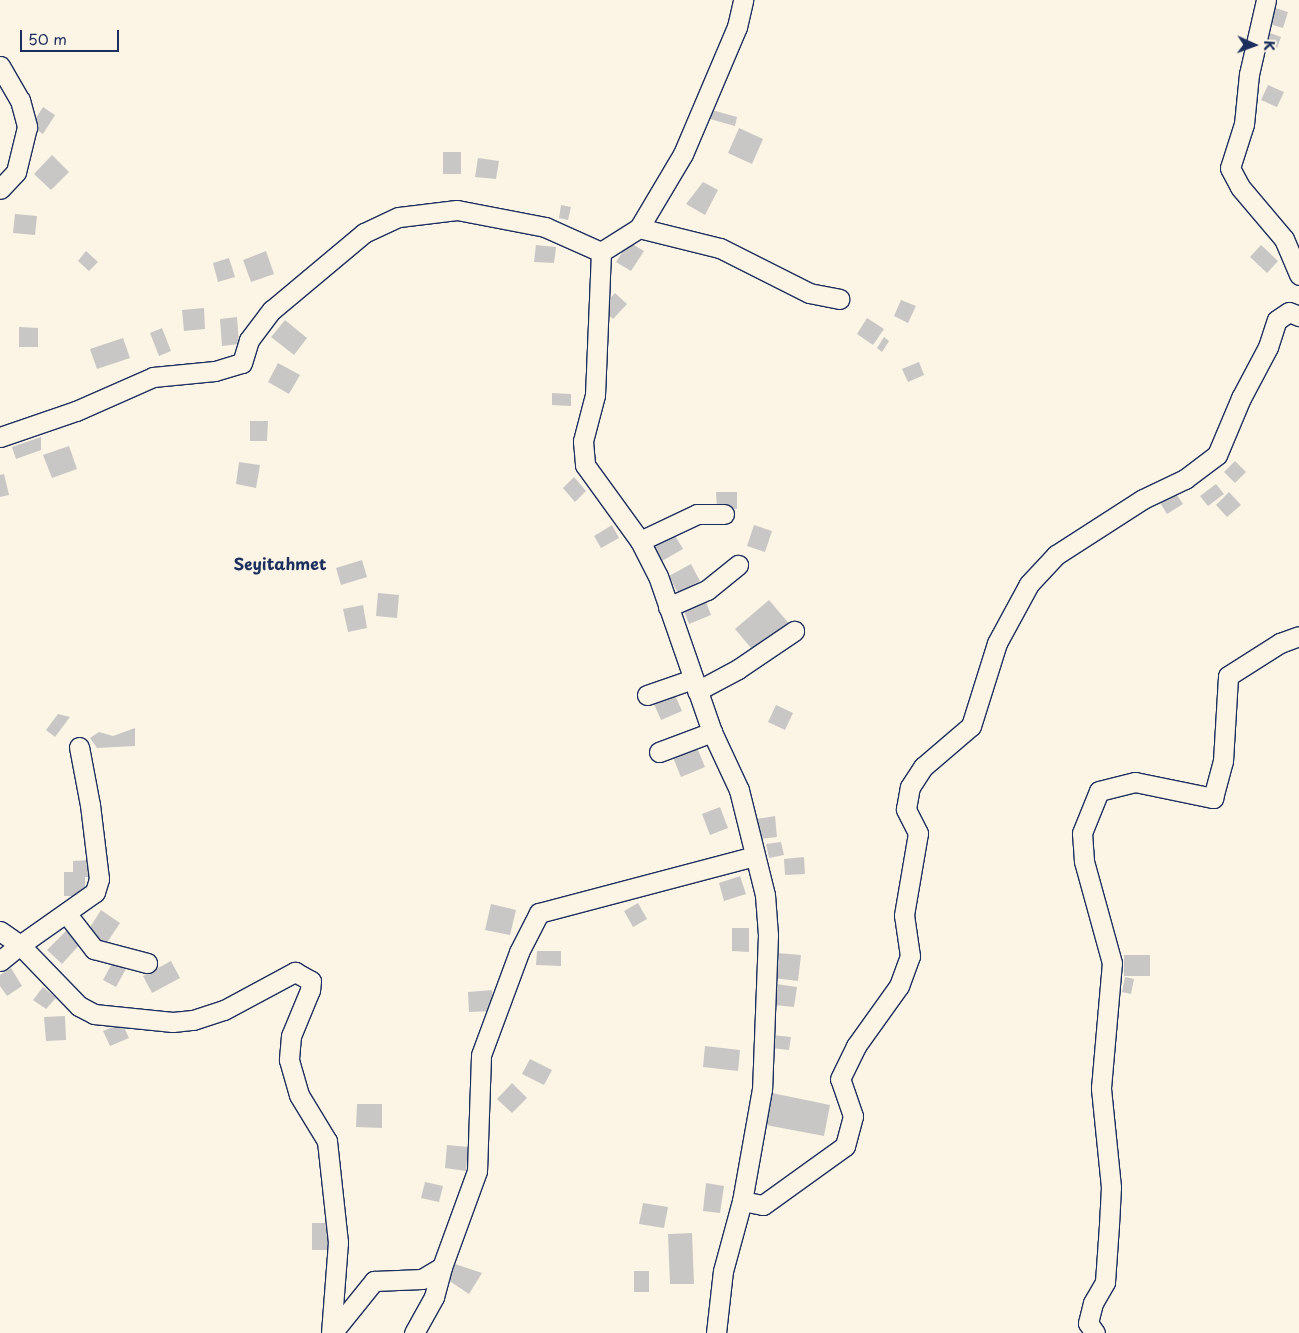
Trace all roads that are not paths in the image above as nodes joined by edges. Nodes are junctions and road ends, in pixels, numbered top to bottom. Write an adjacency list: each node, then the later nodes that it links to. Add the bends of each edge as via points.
1 (743, 0): 5 (street, via 737,27 682,154)
2 (1266, 0): 7 (street, via 1249,74 1244,124 1230,168 1240,188 1284,239)
3 (0, 66): 4 (street, via 20,100 28,126 16,172)
4 (0, 188)
5 (639, 228): 6 (street); 8 (street, via 720,248 809,293)
6 (601, 252): 10 (street, via 545,227 457,210 399,217 364,233 272,310 249,340 242,364 215,371 153,377 76,411); 12 (street, via 595,395 583,441 585,465)
7 (1299, 275)
8 (839, 299)
9 (1296, 309): 28 (street, via 1278,320 1217,456 1185,479 1142,499 1056,555 1029,584 997,643 971,726 923,767 910,787 906,809 918,833 904,915 910,956 899,986 856,1046 840,1079 853,1116 845,1146 762,1205)
10 (0, 437)
11 (724, 514): 12 (street, via 697,514)
12 (640, 540): 14 (street, via 658,576)
13 (738, 565): 14 (street, via 708,590)
14 (668, 607): 17 (street)
15 (794, 631): 17 (street, via 738,669)
16 (1299, 636): 33 (street, via 1280,643 1228,676 1223,761 1214,798 1136,782 1099,791 1082,833 1084,861 1112,963 1101,1088 1111,1187 1105,1282 1093,1303 1088,1323)
17 (695, 685): 18 (street); 19 (street)
18 (646, 696)
19 (712, 732): 21 (street); 22 (street, via 739,790)
20 (79, 747): 23 (street, via 99,879 95,892)
21 (659, 752)
22 (754, 856): 28 (street, via 766,911 766,1002 762,1089); 29 (street, via 539,913 519,952 481,1055 477,1171)
23 (66, 913): 25 (street); 27 (street, via 94,949)
24 (0, 931): 25 (street)
25 (20, 945): 26 (street); 30 (street, via 79,1006 94,1014 173,1022 193,1020 224,1010 282,976 295,972 311,981 291,1036 288,1060 299,1095 327,1141 338,1242)
26 (0, 961)
27 (147, 963)
28 (742, 1201): 32 (street, via 723,1271)
29 (442, 1267): 30 (street, via 422,1279 374,1281); 31 (street, via 434,1297)
30 (332, 1333)
31 (414, 1333)
32 (716, 1333)
33 (1095, 1333)

